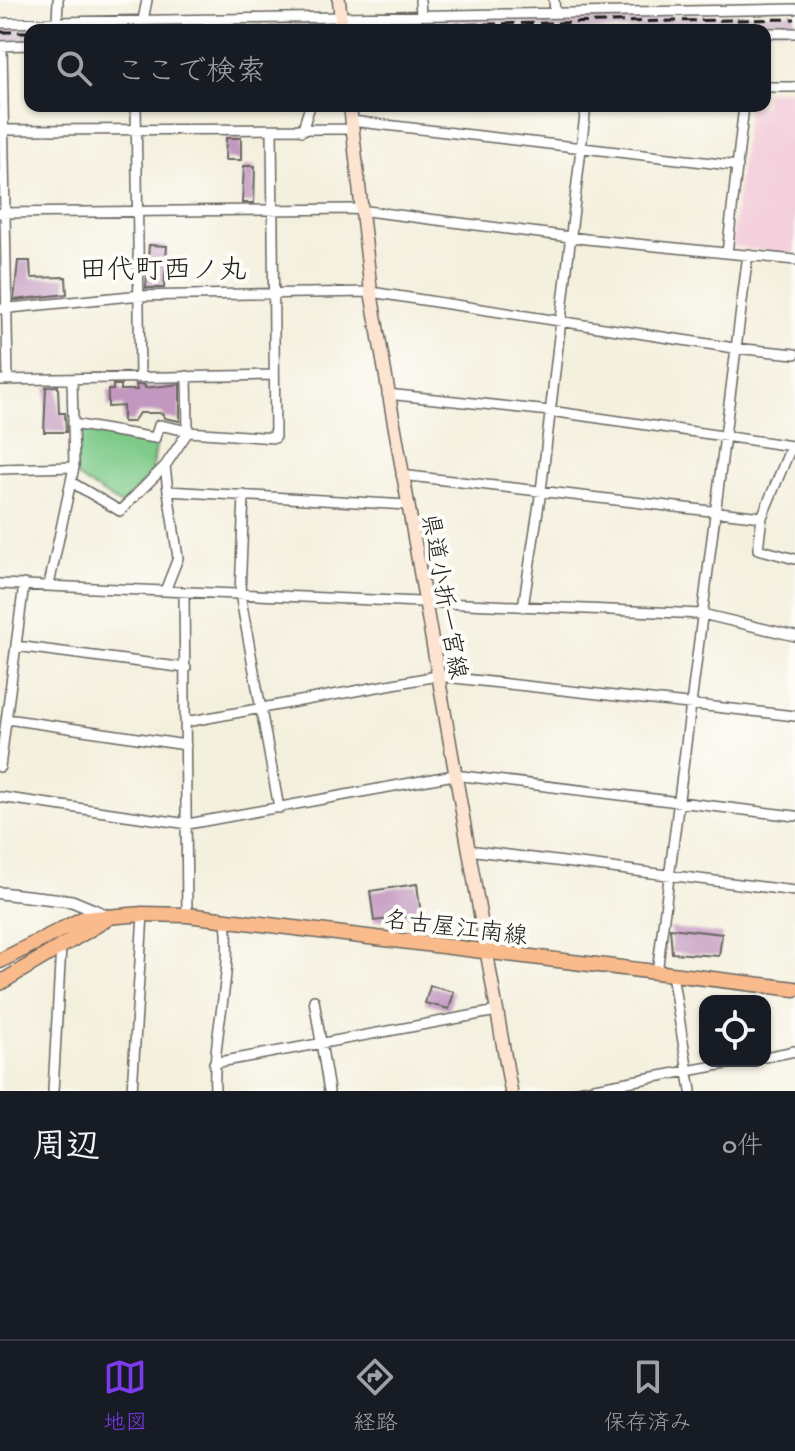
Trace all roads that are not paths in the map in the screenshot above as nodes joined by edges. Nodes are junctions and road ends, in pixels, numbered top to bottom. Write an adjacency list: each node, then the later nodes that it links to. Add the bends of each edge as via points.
1 (58, 0): 11 (street)
2 (147, 0): 10 (street)
3 (339, 0): 13 (main road)
4 (420, 0): 9 (street)
5 (554, 0): 8 (street)
6 (721, 5): 7 (street); 8 (street)
7 (795, 9)
8 (555, 13): 9 (street)
9 (421, 15): 13 (street)
10 (143, 20): 11 (street); 13 (street)
11 (57, 22): 12 (street)
12 (0, 23)
13 (341, 23)
14 (771, 33): 15 (street)
15 (795, 33)
16 (24, 45): 17 (street)
17 (1, 46): 27 (street)
18 (771, 87): 19 (street)
19 (795, 87)
20 (136, 112): 26 (street)
21 (308, 112): 29 (street)
22 (351, 112): 25 (main road, 県道小折一宮線)
23 (585, 112): 30 (street)
24 (743, 112): 31 (street)
25 (352, 125): 29 (street); 30 (street); 33 (main road, 県道小折一宮線)
26 (137, 128): 27 (street); 28 (street); 34 (street)
27 (1, 130): 35 (street)
28 (272, 130): 29 (street); 32 (street)
29 (302, 131)
30 (580, 148): 31 (street); 36 (street)
31 (738, 166): 37 (street)
32 (273, 210): 33 (street); 34 (street); 41 (street)
33 (361, 211): 36 (street); 40 (main road, 県道小折一宮線)
34 (138, 212): 35 (street); 42 (street)
35 (2, 213): 43 (street)
36 (571, 237): 37 (street); 44 (street)
37 (727, 253): 38 (street)
38 (748, 254): 39 (street); 45 (street)
39 (795, 260)
40 (371, 292): 41 (street); 44 (street); 52 (main road, 県道小折一宮線)
41 (273, 294): 42 (street); 47 (street)
42 (139, 296): 43 (street); 49 (street)
43 (3, 309): 51 (street)
44 (562, 322): 45 (street); 53 (street)
45 (734, 348): 46 (street); 56 (street)
46 (795, 354)
47 (274, 375): 48 (street); 55 (street, via 275,438)
48 (187, 376): 49 (street); 55 (street)
49 (140, 377): 50 (street)
50 (72, 379): 51 (street); 54 (street)
51 (4, 380)
52 (387, 394): 53 (street); 61 (main road, 県道小折一宮線)
53 (550, 411): 56 (street); 64 (street)
54 (73, 424): 55 (street, via 155,438 159,425); 59 (street)
55 (188, 432): 58 (street)
56 (722, 435): 57 (street); 67 (street)
57 (794, 446): 68 (street)
58 (165, 466): 62 (street, via 120,511); 63 (street)
59 (74, 467): 60 (street); 62 (street)
60 (0, 469)
61 (401, 475): 64 (street); 66 (main road, 県道小折一宮線)
62 (71, 482): 72 (street)
63 (168, 491): 65 (street); 73 (street, via 178,558)
64 (541, 491): 67 (street); 77 (street)
65 (244, 495): 66 (street); 75 (street)
66 (407, 505): 76 (main road, 県道小折一宮線)
67 (714, 512): 68 (street); 78 (street)
68 (762, 517): 69 (street, via 758,549)
69 (795, 559)
70 (0, 584): 71 (street)
71 (24, 584): 72 (street); 80 (street)
72 (49, 585): 73 (street)
73 (165, 591): 74 (street)
74 (184, 592): 75 (street); 81 (street)
75 (240, 594): 76 (street); 85 (street)
76 (424, 602): 77 (street); 82 (main road, 県道小折一宮線)
77 (523, 607): 78 (street)
78 (702, 614): 79 (street); 84 (street)
79 (795, 636)
80 (16, 646): 81 (street); 83 (street)
81 (186, 668): 88 (street)
82 (437, 676): 84 (street); 85 (street); 91 (main road, 県道小折一宮線)
83 (5, 687): 87 (street)
84 (692, 705): 86 (street); 93 (street)
85 (261, 708): 88 (street); 94 (street)
86 (795, 716)
87 (7, 719): 89 (street); 90 (street)
88 (186, 722): 89 (street)
89 (186, 745): 96 (street)
90 (0, 767)
91 (454, 775): 93 (street); 94 (street); 97 (main road, 県道小折一宮線)
92 (0, 797): 96 (street)
93 (678, 801): 95 (street); 98 (street)
94 (279, 808): 96 (street)
95 (795, 816)
96 (188, 824): 102 (street)
97 (468, 850): 98 (street); 106 (main road, 県道小折一宮線)
98 (669, 876): 99 (street); 108 (street)
99 (795, 891)
100 (0, 893): 103 (street, via 72,901)
101 (143, 914): 102 (main road, 名古屋江南線); 103 (main road, 名古屋江南線); 120 (street)
102 (187, 915): 104 (main road, 名古屋江南線)
103 (111, 917): 105 (main road, 名古屋江南線); 107 (main road, 名古屋江南線, via 82,919)
104 (226, 921): 106 (main road, 名古屋江南線); 116 (street, via 230,952)
105 (61, 946): 109 (main road, 名古屋江南線); 119 (street)
106 (486, 952): 108 (main road, 名古屋江南線); 112 (main road, 県道小折一宮線)
107 (0, 961)
108 (665, 973): 110 (main road, 名古屋江南線); 118 (street)
109 (0, 983)
110 (795, 989)
111 (314, 1000): 113 (street)
112 (497, 1011): 113 (street); 123 (main road, 県道小折一宮線)
113 (321, 1044): 116 (street); 122 (street)
114 (795, 1051): 115 (street)
115 (771, 1056)
116 (214, 1063): 121 (street)
117 (709, 1067): 118 (street)
118 (687, 1071): 124 (street); 125 (street)
119 (53, 1091)
120 (132, 1091)
121 (215, 1091)
122 (329, 1091)
123 (511, 1091)
124 (578, 1091)
125 (691, 1091)

